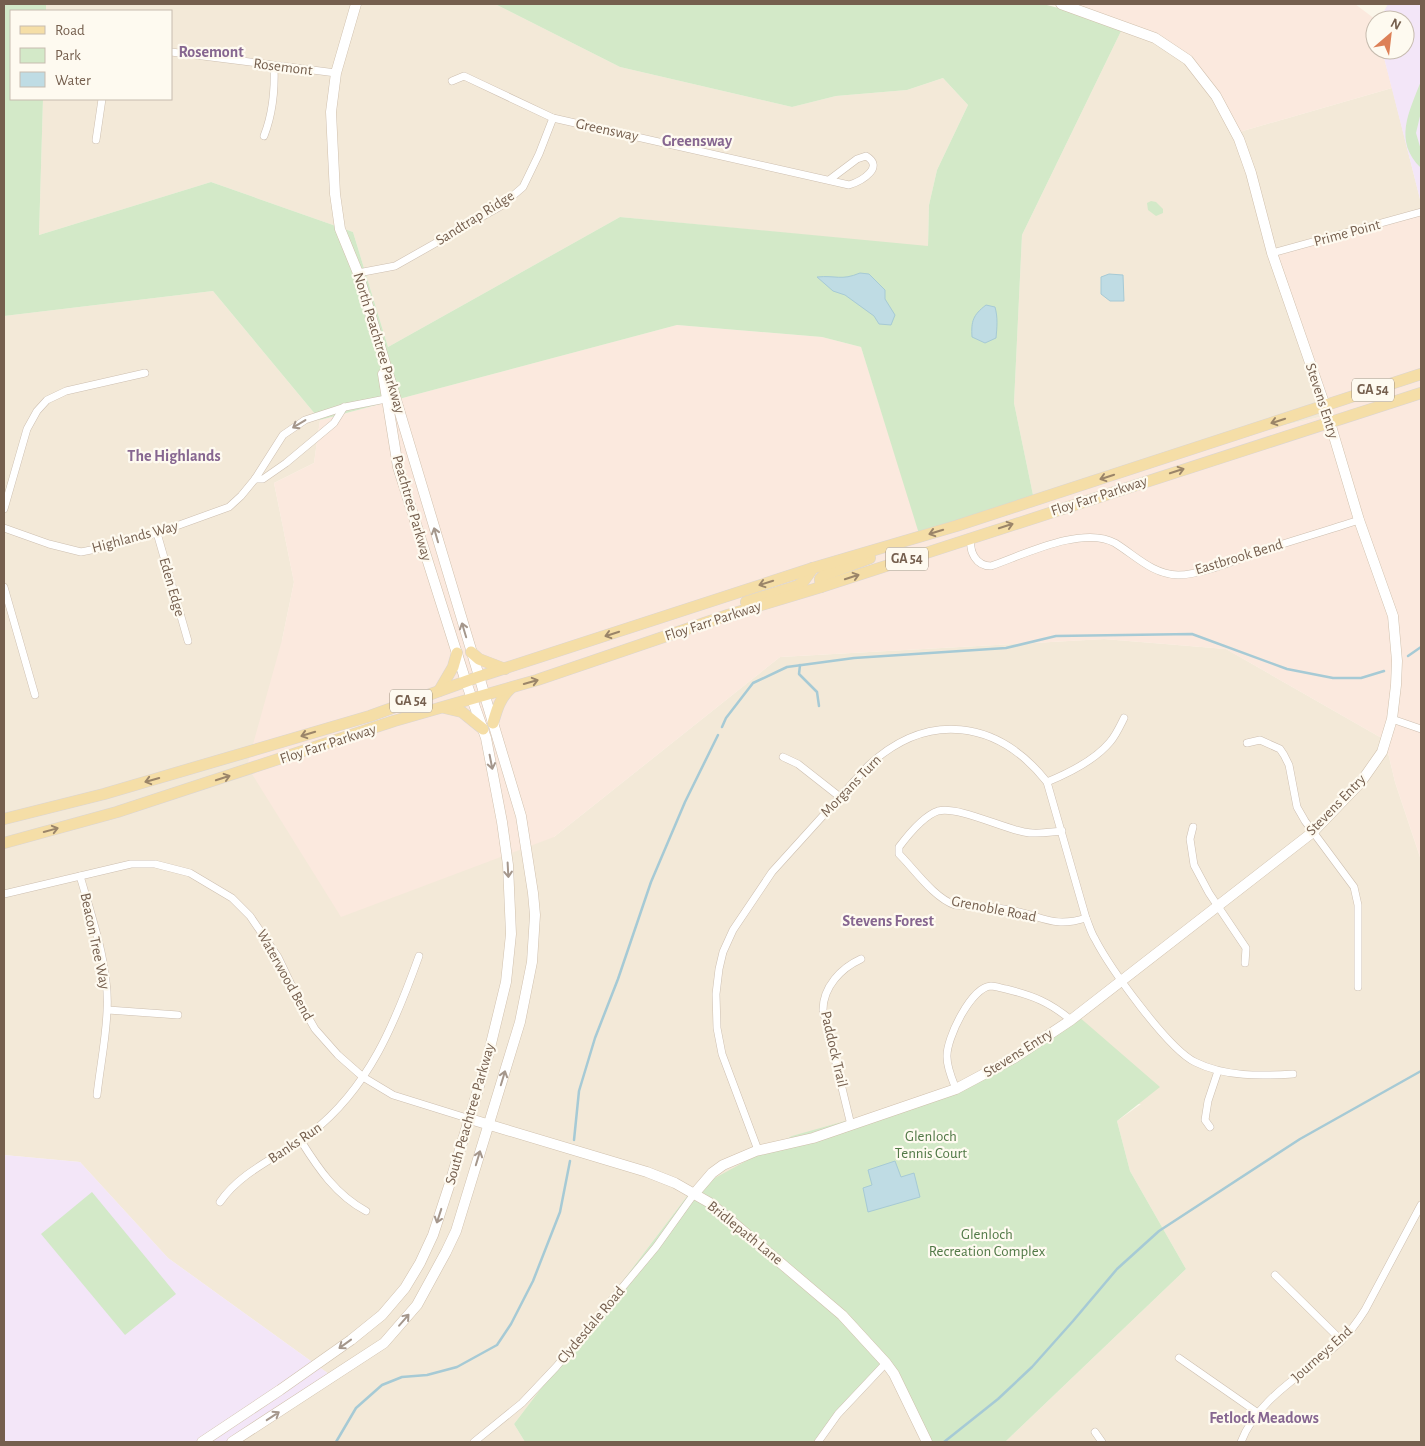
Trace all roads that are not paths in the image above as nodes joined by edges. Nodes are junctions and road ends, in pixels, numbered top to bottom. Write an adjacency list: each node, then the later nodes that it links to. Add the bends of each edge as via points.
1 (356, 4): 5 (street, North Peachtree Parkway)
2 (1061, 4): 13 (street, Stevens Entry, via 1155,38 1188,60 1202,76 1239,139)
3 (172, 52): 4 (street, Rosemont)
4 (274, 66): 5 (street, Rosemont); 9 (street, via 273,102)
5 (336, 73): 14 (street, North Peachtree Parkway, via 331,112 335,194 340,229)
6 (452, 81): 8 (street, Greensway, via 464,76)
7 (102, 100): 10 (street)
8 (552, 118): 11 (street, Greensway); 14 (street, Sandtrap Ridge, via 523,187 501,206 395,266)
9 (264, 136)
10 (96, 140)
11 (829, 180): 11 (street, Greensway, via 866,156 874,163 865,177 854,184)
12 (1421, 212): 13 (street, Prime Point)
13 (1272, 253): 19 (street, Stevens Entry)
14 (358, 273): 18 (street, North Peachtree Parkway, via 378,338)
15 (145, 373): 23 (street, via 66,391 47,400 28,429)
16 (1421, 374): 19 (main road, Floy Farr Parkway / GA 54)
17 (1421, 393): 21 (main road, Floy Farr Parkway / GA 54)
18 (391, 398): 20 (street, Highlands Way); 30 (street, North Peachtree Parkway, one-way to 18); 33 (street, Peachtree Parkway, via 398,467)
19 (1325, 406): 21 (street, Stevens Entry); 28 (main road, Floy Farr Parkway / GA 54, one-way to 28)
20 (345, 407): 22 (street, Highlands Way, via 334,423 293,456 262,479); 22 (street, Highlands Way, one-way to 22, via 305,420 283,435)
21 (1330, 422): 24 (street, Stevens Entry); 27 (main road, Floy Farr Parkway / GA 54, one-way to 21)
22 (255, 479): 26 (street, Highlands Way, via 229,507)
23 (4, 509)
24 (1359, 520): 27 (street, Eastbrook Bend, via 1216,568 1179,575 1158,572 1113,542 1096,538 1057,543 984,566 972,551); 48 (street, Stevens Entry, via 1394,616 1397,661)
25 (4, 528): 26 (street, Highlands Way, via 81,552)
26 (157, 533): 35 (street, Eden Edge)
27 (971, 538): 32 (main road, Floy Farr Parkway / GA 54, one-way to 27)
28 (876, 549): 29 (main road, Floy Farr Parkway / GA 54); 32 (main road, via 868,559 824,575 820,579)
29 (813, 568): 34 (main road, via 797,586 736,606); 38 (main road, Floy Farr Parkway / GA 54, one-way to 38)
30 (450, 582): 33 (street); 36 (street, North Peachtree Parkway, one-way to 30)
31 (4, 587): 43 (street)
32 (821, 587): 34 (main road, Floy Farr Parkway / GA 54)
33 (436, 588): 37 (street)
34 (728, 615): 41 (main road, Floy Farr Parkway / GA 54, one-way to 34)
35 (188, 642)
36 (471, 652): 38 (main road, via 479,659); 39 (street, North Peachtree Parkway)
37 (457, 653): 40 (street); 42 (main road)
38 (505, 669): 39 (main road, Floy Farr Parkway / GA 54)
39 (478, 677): 40 (main road, Floy Farr Parkway / GA 54); 44 (street)
40 (466, 682): 42 (main road, Floy Farr Parkway / GA 54); 45 (street, South Peachtree Parkway)
41 (511, 688): 44 (main road, Floy Farr Parkway / GA 54); 49 (main road, via 504,694)
42 (439, 691): 55 (main road, Floy Farr Parkway / GA 54, one-way to 55, via 370,716 232,757)
43 (35, 695)
44 (484, 695): 45 (main road, Floy Farr Parkway / GA 54); 49 (street)
45 (472, 699): 46 (main road, Floy Farr Parkway / GA 54); 49 (street, South Peachtree Parkway)
46 (443, 707): 49 (main road, via 462,712); 59 (main road, Floy Farr Parkway / GA 54, one-way to 46, via 117,812)
47 (1124, 718): 53 (street, via 1105,748)
48 (1392, 719): 50 (street); 58 (street, Stevens Entry, via 1382,752 1361,782)
49 (488, 726): 77 (street, South Peachtree Parkway, one-way to 77, via 507,856 511,934 506,982); 78 (street, South Peachtree Parkway, one-way to 49, via 520,1022 535,915 521,816)
50 (1421, 730)
51 (1247, 742): 58 (street, via 1260,740 1284,754 1297,807)
52 (783, 757): 54 (street, via 798,764)
53 (1047, 782): 54 (street, Morgans Turn, via 1019,752 996,740 972,731 936,730 903,740 890,748 868,766); 57 (street, Morgans Turn)
54 (840, 797): 82 (street, Morgans Turn, via 772,872 733,930 719,968 717,1028 722,1054)
55 (4, 820)
56 (1193, 827): 62 (street, via 1190,838 1194,865)
57 (1062, 831): 63 (street, Morgans Turn); 63 (street, Grenoble Road, via 1036,834 965,814 939,811 929,816 898,847 899,854 948,902 1013,910 1060,923)
58 (1313, 832): 62 (street, Stevens Entry); 68 (street, via 1347,876 1357,897)
59 (4, 842)
60 (80, 876): 61 (street, Waterwood Bend); 69 (street, Beacon Tree Way, via 100,950); 74 (street, Waterwood Bend, via 131,864 155,864 190,874 232,898 258,926 278,957 315,1028)
61 (4, 894)
62 (1218, 906): 66 (street, via 1246,948); 67 (street, Stevens Entry)
63 (1086, 918): 67 (street, Morgans Turn, via 1094,938)
64 (419, 956): 74 (street, Banks Run, via 388,1037)
65 (862, 959): 79 (street, Paddock Trail, via 839,974 824,1000)
66 (1245, 963)
67 (1122, 980): 71 (street, Stevens Entry); 72 (street, Morgans Turn, via 1178,1050 1194,1062)
68 (1358, 987)
69 (108, 1010): 70 (street); 76 (street, Beacon Tree Way)
70 (178, 1015)
71 (1071, 1020): 75 (street, Stevens Entry, via 1014,1058); 75 (street, via 1038,998 991,986 980,989 953,1031 947,1047 947,1065)
72 (1218, 1071): 73 (street, Morgans Turn); 80 (street, via 1205,1120)
73 (1293, 1074)
74 (363, 1077): 77 (street, Waterwood Bend, via 393,1095); 81 (street, Banks Run, via 331,1117)
75 (956, 1089): 79 (street, Stevens Entry)
76 (97, 1095)
77 (470, 1119): 78 (street, Bridlepath Lane); 93 (street, South Peachtree Parkway, one-way to 93, via 433,1235 405,1288 382,1316)
78 (488, 1125): 83 (street, Bridlepath Lane, via 647,1172); 94 (street, South Peachtree Parkway, one-way to 78, via 384,1343 413,1310 456,1231)
79 (852, 1125): 82 (street, Stevens Entry, via 813,1138)
80 (1210, 1127)
81 (301, 1140): 84 (street, Banks Run, via 237,1182); 86 (street, via 324,1176)
82 (758, 1150): 83 (street, Stevens Entry, via 723,1165)
83 (694, 1194): 90 (street, Bridlepath Lane, via 737,1224 821,1296); 95 (street, Clydesdale Road, via 656,1247 556,1367 522,1403)
84 (220, 1202)
85 (1421, 1205): 88 (street, Journeys End, via 1365,1310)
86 (366, 1211)
87 (1275, 1275): 88 (street)
88 (1341, 1340): 91 (street, Journeys End, via 1278,1392)
89 (1179, 1358): 91 (street)
90 (886, 1363): 96 (street, via 838,1414); 97 (street, Bridlepath Lane)
91 (1258, 1414): 99 (street, Journeys End)
92 (1095, 1432): 98 (street)
93 (202, 1442)
94 (232, 1442)
95 (474, 1442)
96 (818, 1442)
97 (927, 1442)
98 (1102, 1442)
99 (1241, 1442)

